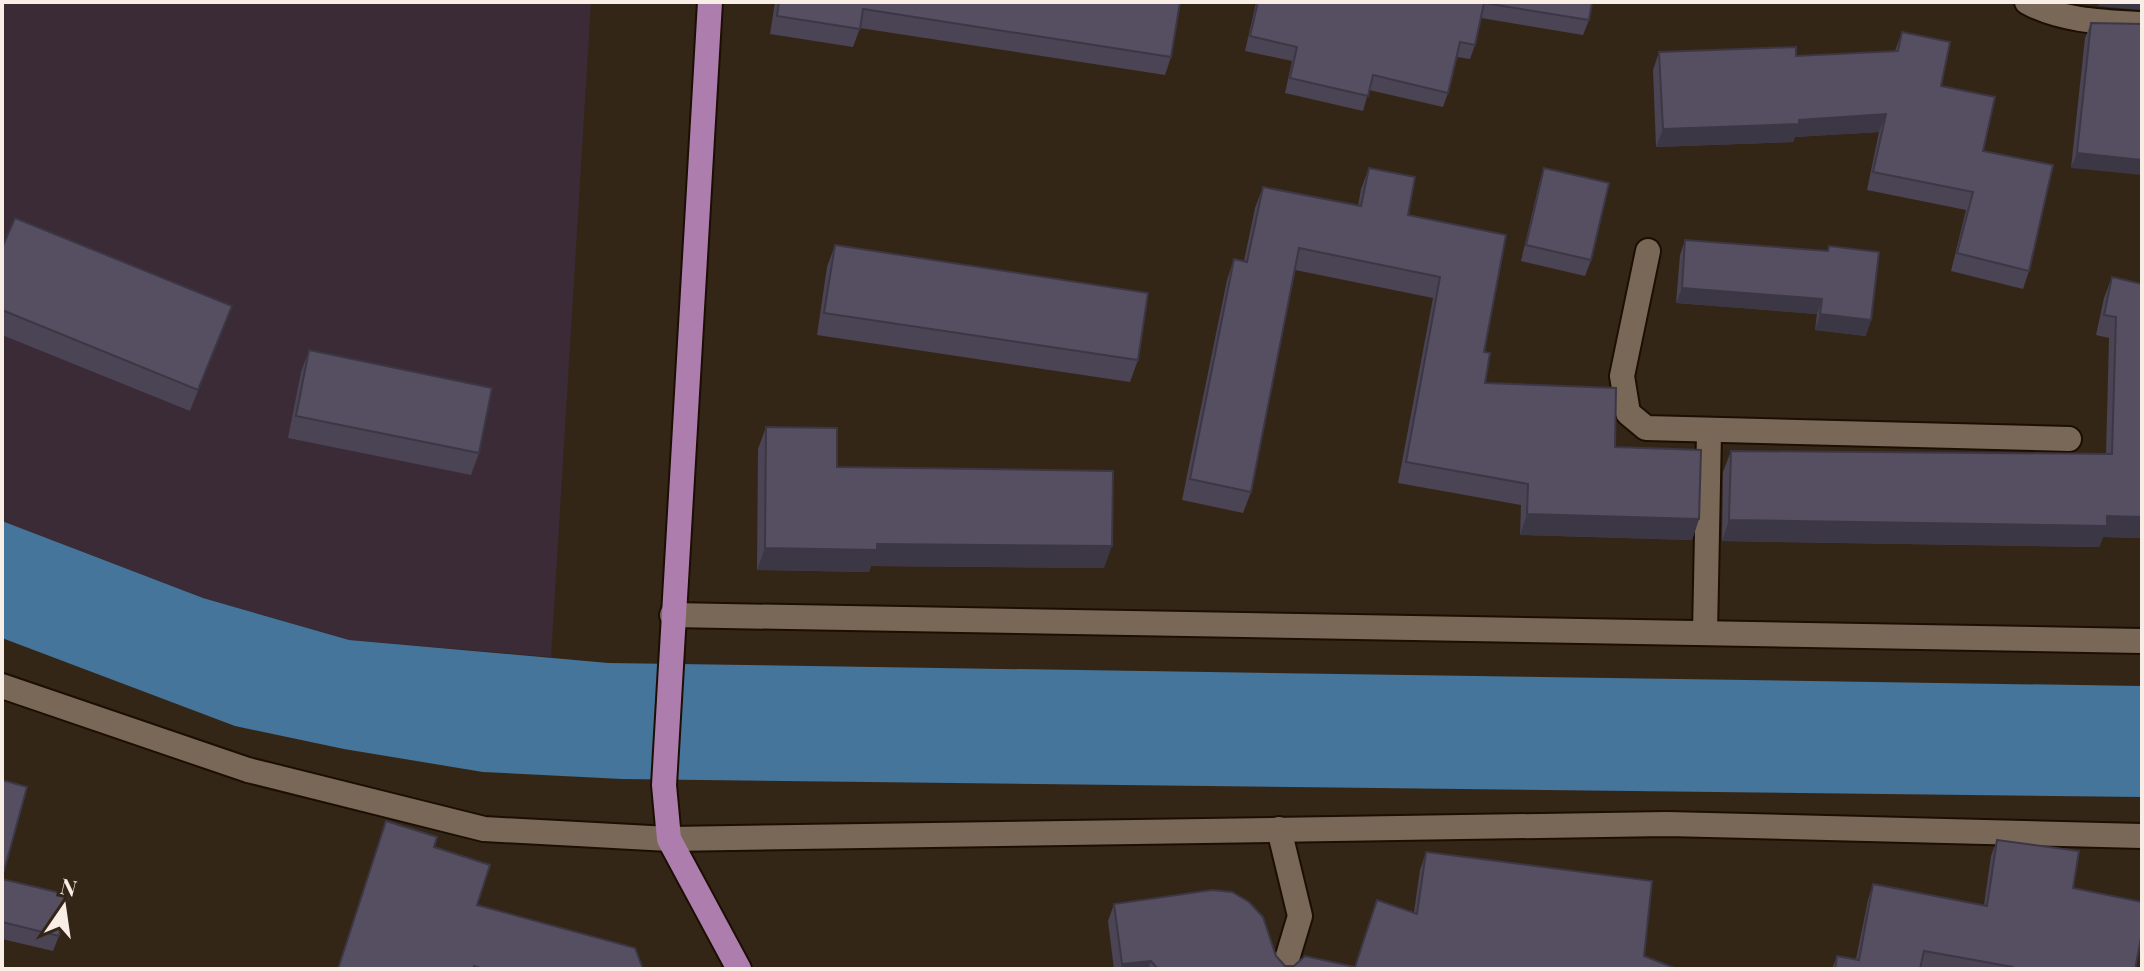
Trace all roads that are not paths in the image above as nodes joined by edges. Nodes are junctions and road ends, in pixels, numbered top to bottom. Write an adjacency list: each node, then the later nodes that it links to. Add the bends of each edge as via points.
1 (710, 2): 7 (main road)
2 (2027, 2): 3 (street, via 2098,22)
3 (2142, 24)
4 (1648, 251): 5 (street, via 1622,376 1628,413 1646,428)
5 (1709, 432): 6 (street); 8 (street)
6 (2069, 439)
7 (672, 615): 8 (street); 13 (main road, via 664,785)
8 (1705, 633): 9 (street)
9 (2142, 641)
10 (2, 686): 13 (street, via 248,770 484,829)
11 (1279, 829): 12 (street, via 1667,824); 13 (street); 15 (street, via 1300,916)
12 (2142, 836)
13 (669, 839): 14 (main road)
14 (739, 969)
15 (1284, 969)

